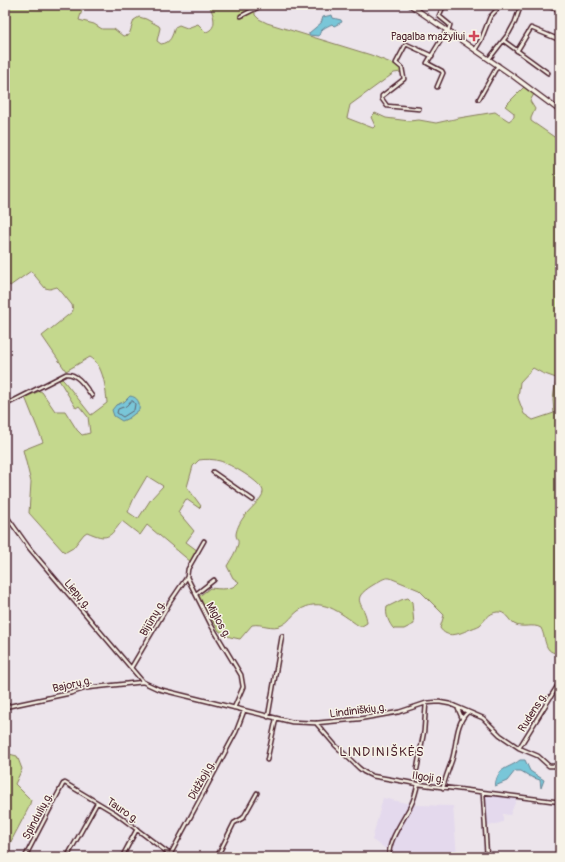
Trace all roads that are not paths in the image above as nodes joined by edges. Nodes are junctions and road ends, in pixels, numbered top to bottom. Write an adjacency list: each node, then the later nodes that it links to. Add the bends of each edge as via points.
1 (263, 5): 8 (street)
2 (410, 5): 9 (main road)
3 (444, 5): 9 (street, via 439,16 450,25)
4 (501, 5): 12 (street, via 490,17 482,40)
5 (521, 5): 11 (street)
6 (546, 5): 7 (street)
7 (560, 11)
8 (241, 16)
9 (447, 30): 12 (main road); 14 (street)
10 (560, 40): 13 (street, via 531,28)
11 (504, 41): 13 (street); 15 (street)
12 (475, 50): 15 (main road)
13 (517, 51): 17 (street)
14 (432, 56): 18 (street, via 427,63 443,73); 20 (street, via 406,44 396,62 402,68 404,79 382,96 388,106)
15 (489, 59): 16 (main road)
16 (498, 65): 19 (street); 21 (main road)
17 (548, 73)
18 (437, 87)
19 (479, 99)
20 (419, 109)
21 (560, 111)
22 (92, 396): 23 (street, via 78,378 66,374)
23 (5, 405)
24 (213, 472): 25 (street)
25 (253, 500)
26 (5, 514): 32 (street, Liepų g., via 37,558)
27 (204, 541): 28 (street, via 188,569)
28 (187, 577): 30 (street, Miglos g.); 32 (street, Bijūnų g.)
29 (214, 580): 30 (street)
30 (196, 594): 37 (street, Miglos g., via 241,675 243,687)
31 (282, 636): 41 (street)
32 (131, 668): 33 (street, Liepų g.)
33 (143, 682): 36 (street, Bajorų g., via 87,688); 37 (street, Lindiniškių g., via 158,689)
34 (558, 685): 45 (street, Rudens g.)
35 (426, 703): 38 (street, Lindiniškių g., via 439,702); 44 (street, Lindiniškių g., via 395,713); 48 (street)
36 (5, 707)
37 (234, 708): 39 (street, Lindiniškių g.)
38 (458, 708): 40 (street, Lindiniškių g.); 42 (street)
39 (244, 711): 41 (street, Lindiniškių g.); 57 (street, Didžioji g., via 236,732)
40 (468, 712): 42 (street); 45 (street, Lindiniškių g., via 483,718 500,735)
41 (268, 717): 43 (street, Lindiniškių g.)
42 (462, 718): 51 (street)
43 (276, 719): 44 (street, Lindiniškių g.); 46 (street)
44 (316, 722): 50 (street, Ilgoji g., via 335,745 364,772 372,776)
45 (519, 748): 47 (street, Lindiniškių g., via 538,756 549,766)
46 (267, 760)
47 (560, 766)
48 (417, 769)
49 (64, 783): 55 (street, Tauro g.); 58 (street, Spindulių g.)
50 (418, 784): 51 (street, Ilgoji g.); 62 (street, via 412,803 391,845 388,853)
51 (443, 788): 53 (street, Ilgoji g.)
52 (257, 793): 61 (street, via 243,818 234,823)
53 (483, 793): 54 (street, Ilgoji g.); 63 (street)
54 (560, 802)
55 (96, 803): 56 (street, Tauro g.); 59 (street)
56 (137, 829): 57 (street, Tauro g.); 60 (street)
57 (170, 856)
58 (25, 857)
59 (67, 857)
60 (122, 857)
61 (216, 857)
62 (390, 857)
63 (488, 857)

